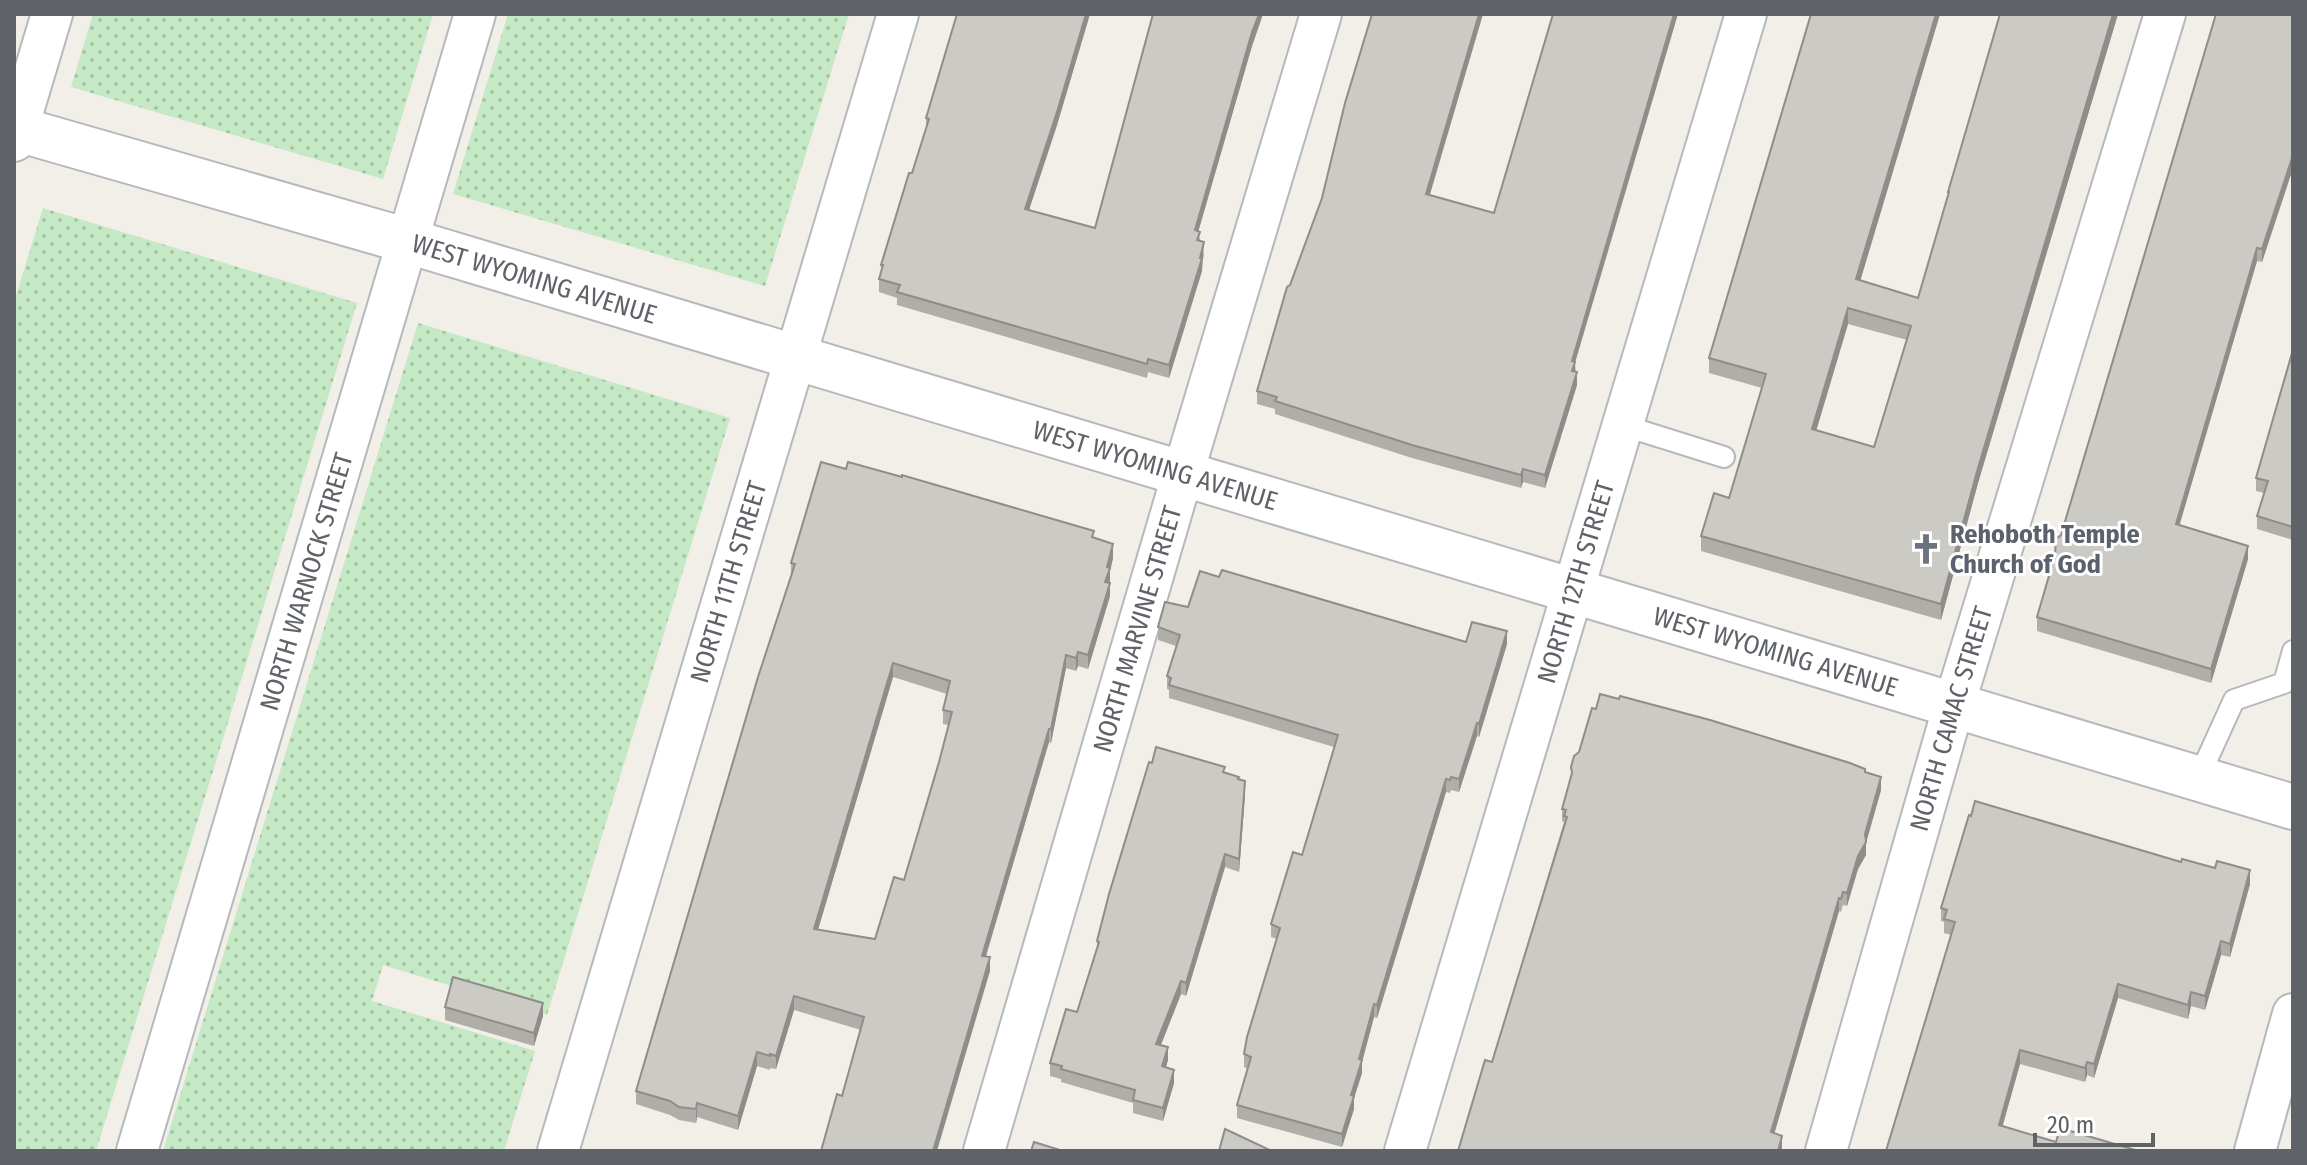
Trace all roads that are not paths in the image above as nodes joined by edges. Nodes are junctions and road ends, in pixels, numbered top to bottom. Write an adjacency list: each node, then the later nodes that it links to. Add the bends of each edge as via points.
1 (52, 14): 7 (street)
2 (475, 14): 8 (street, NORTH WARNOCK STREET)
3 (898, 14): 9 (street, NORTH 11TH STREET)
4 (1321, 14): 12 (street, NORTH MARVINE STREET)
5 (1746, 14): 10 (street, NORTH 12TH STREET)
6 (2165, 14): 15 (street, NORTH CAMAC STREET)
7 (15, 132): 8 (street, WEST WYOMING AVENUE)
8 (408, 241): 9 (street, WEST WYOMING AVENUE); 19 (street, NORTH WARNOCK STREET)
9 (796, 357): 12 (street, WEST WYOMING AVENUE); 20 (street, NORTH 11TH STREET)
10 (1622, 425): 11 (lane); 13 (street, NORTH 12TH STREET)
11 (1724, 457)
12 (1183, 473): 13 (street, WEST WYOMING AVENUE); 21 (street, NORTH MARVINE STREET)
13 (1572, 592): 15 (street, WEST WYOMING AVENUE); 22 (street, NORTH 12TH STREET)
14 (2293, 651): 16 (lane, via 2284,683 2234,700)
15 (1954, 705): 16 (street, WEST WYOMING AVENUE); 23 (street, NORTH CAMAC STREET)
16 (2198, 779): 17 (street, WEST WYOMING AVENUE)
17 (2293, 807)
18 (2293, 1014): 24 (street)
19 (137, 1151)
20 (558, 1151)
21 (984, 1151)
22 (1405, 1151)
23 (1826, 1151)
24 (2255, 1151)

